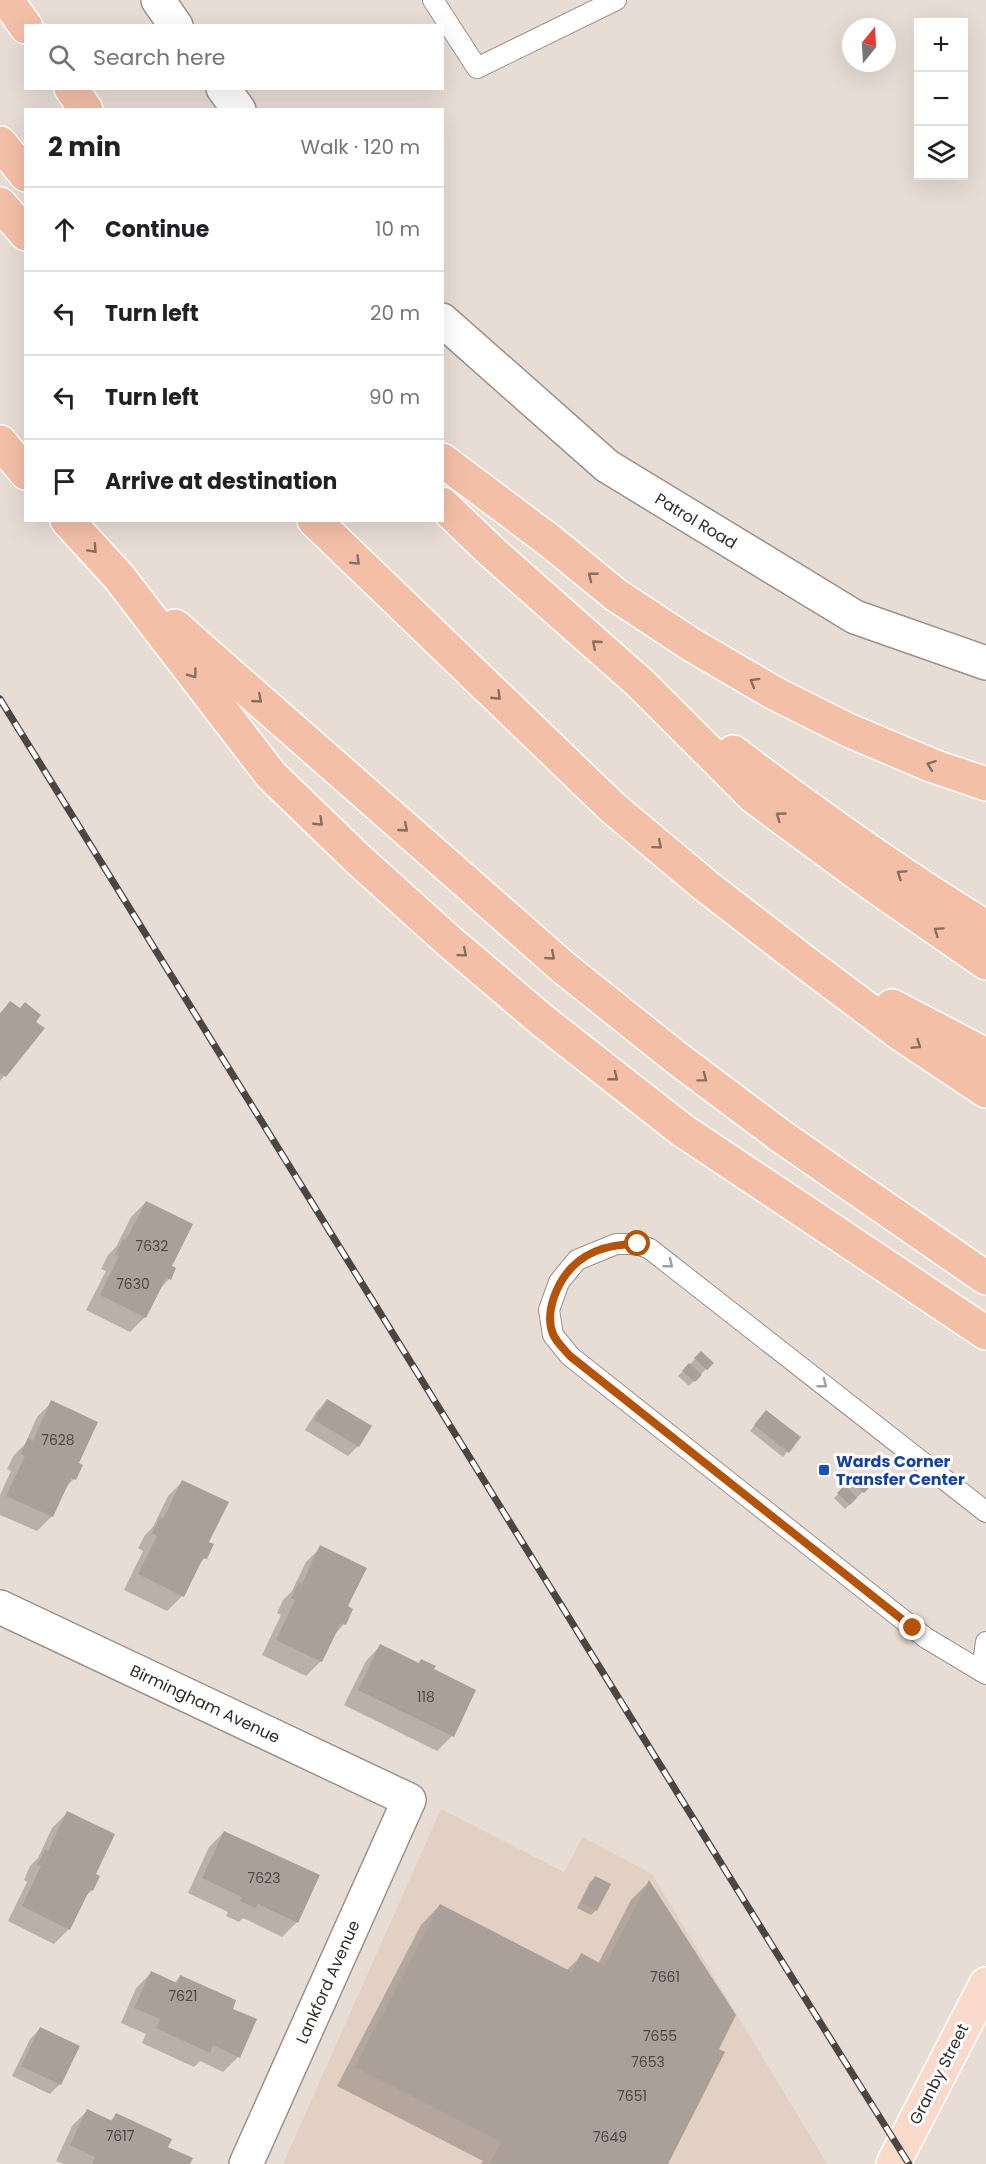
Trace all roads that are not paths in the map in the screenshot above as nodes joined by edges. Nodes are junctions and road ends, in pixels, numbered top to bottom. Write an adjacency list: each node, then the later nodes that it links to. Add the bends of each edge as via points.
1 (7, 0): 5 (highway)
2 (158, 0): 6 (street)
3 (433, 0): 4 (lane, via 477,68)
4 (616, 0)
5 (24, 24)
6 (176, 24)
7 (72, 90): 9 (highway)
8 (224, 90): 10 (street)
9 (85, 108)
10 (238, 108)
11 (0, 143): 12 (highway)
12 (24, 173)
13 (0, 204): 14 (highway)
14 (24, 232)
15 (444, 322): 23 (street, Patrol Road, via 607,466 855,617)
16 (2, 443): 18 (highway)
17 (444, 462): 25 (highway, one-way to 17, via 848,730 692,645 616,596)
18 (24, 470)
19 (444, 506): 24 (highway, one-way to 19)
20 (69, 522): 22 (highway, one-way to 22)
21 (316, 522): 27 (highway, one-way to 27, via 613,808)
22 (119, 577): 31 (highway, one-way to 31, via 564,968 782,1137); 32 (highway, one-way to 32, via 271,775 450,942 543,1022 682,1130)
23 (986, 663)
24 (640, 683): 26 (highway, one-way to 24, via 832,826); 28 (highway, one-way to 24, via 754,797)
25 (986, 784)
26 (986, 927)
27 (802, 960): 29 (highway); 30 (highway, one-way to 30, via 902,1035)
28 (986, 963)
29 (986, 1055)
30 (986, 1091)
31 (986, 1278)
32 (986, 1334)
33 (986, 1512): 36 (lane, one-way to 33, via 926,1638 570,1356 553,1335 549,1310 559,1282 577,1260 616,1244 638,1244 650,1249)
34 (0, 1607): 37 (street, Birmingham Avenue)
35 (986, 1642): 36 (lane)
36 (984, 1672)
37 (410, 1800): 39 (street, Lankford Avenue)
38 (986, 1984): 40 (main road, Granby Street)
39 (246, 2164)
40 (893, 2164)

